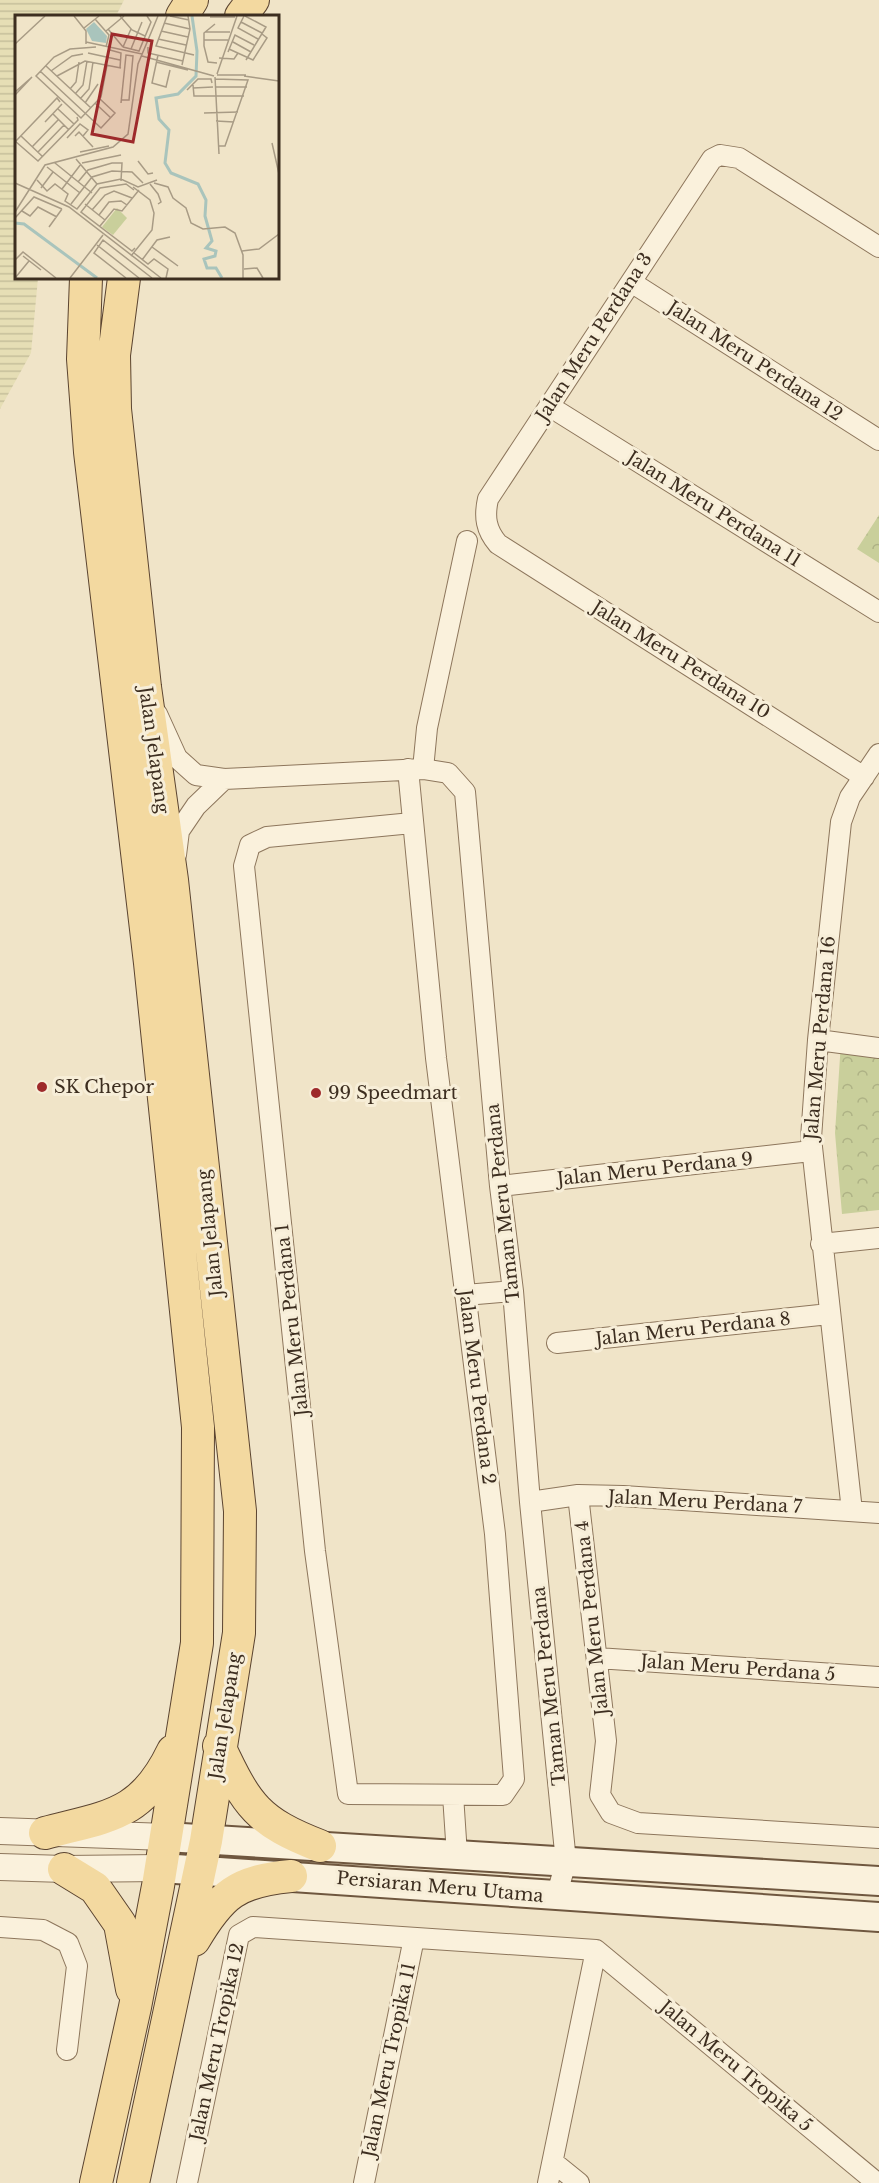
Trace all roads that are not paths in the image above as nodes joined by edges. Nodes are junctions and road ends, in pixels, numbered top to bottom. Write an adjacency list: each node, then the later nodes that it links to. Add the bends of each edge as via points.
1 (192, 0): 3 (main road)
2 (253, 0): 4 (main road)
3 (184, 15)
4 (242, 15)
5 (879, 247): 8 (street, Jalan Meru Perdana 3, via 739,158 720,155 712,159)
6 (86, 279): 37 (main road, Jalan Jelapang, via 83,359 90,452 150,963 198,1427 197,1643)
7 (124, 279): 14 (main road, Jalan Jelapang, via 114,355 116,409)
8 (631, 282): 9 (street, Jalan Meru Perdana 3); 10 (street, Jalan Meru Perdana 12)
9 (549, 406): 12 (street, Jalan Meru Perdana 3, via 488,499 487,524); 13 (street, Jalan Meru Perdana 11)
10 (879, 440)
11 (467, 541): 16 (street, Jalan Meru Perdana 2)
12 (498, 544): 17 (street, Jalan Meru Perdana 10)
13 (879, 612)
14 (146, 687): 18 (street, Taman Meru Perdana, via 177,758 196,775); 20 (main road, Jalan Jelapang)
15 (879, 753): 17 (street, Jalan Meru Perdana 16)
16 (415, 769): 18 (street, Taman Meru Perdana); 19 (street, Jalan Meru Perdana 2); 24 (street, Taman Meru Perdana, via 448,773 465,792)
17 (864, 777): 21 (street, Jalan Meru Perdana 16, via 850,797 841,822)
18 (224, 779): 20 (street, via 196,806 179,831)
19 (412, 823): 28 (street, Jalan Meru Perdana 2); 39 (street, Jalan Meru Perdana 1, via 267,837 250,845 244,866 315,1551)
20 (172, 880): 38 (main road, Jalan Jelapang, via 240,1510 239,1633)
21 (818, 1040): 22 (street); 23 (street, Jalan Meru Perdana 16)
22 (879, 1048)
23 (811, 1151): 24 (street, Jalan Meru Perdana 9); 26 (street, Jalan Meru Perdana 16)
24 (500, 1186): 27 (street, Taman Meru Perdana)
25 (879, 1238): 26 (street)
26 (821, 1244): 29 (street, Jalan Meru Perdana 16)
27 (513, 1290): 28 (street); 32 (street, Taman Meru Perdana)
28 (465, 1295): 40 (street, Jalan Meru Perdana 2, via 495,1534 514,1779 504,1795)
29 (829, 1314): 30 (street, Jalan Meru Perdana 8); 33 (street, Jalan Meru Perdana 16)
30 (556, 1343)
31 (578, 1495): 32 (street, Jalan Meru Perdana 7); 33 (street, Jalan Meru Perdana 7); 35 (street, Jalan Meru Perdana 4)
32 (530, 1502): 48 (street, Taman Meru Perdana)
33 (852, 1511): 34 (street, Jalan Meru Perdana 7)
34 (879, 1513)
35 (597, 1658): 36 (street, Jalan Meru Perdana 5); 44 (street, Jalan Meru Perdana 4, via 606,1741 600,1795 610,1813 638,1823)
36 (879, 1677)
37 (185, 1727): 42 (main road, via 162,1775 144,1797 119,1814); 43 (main road, Jalan Jelapang)
38 (219, 1746): 45 (main road, via 238,1787 261,1817); 46 (main road, Jalan Jelapang)
39 (348, 1794): 40 (street, Jalan Meru Perdana 2)
40 (453, 1795): 47 (street)
41 (0, 1831): 42 (street, Persiaran Meru Utama)
42 (45, 1833): 43 (street, Persiaran Meru Utama)
43 (166, 1837): 46 (main road, Persiaran Meru Utama); 50 (main road, Jalan Jelapang)
44 (879, 1838)
45 (320, 1846): 46 (main road, Persiaran Meru Utama); 47 (main road, Persiaran Meru Utama)
46 (204, 1855): 50 (main road, Persiaran Meru Utama); 52 (main road, Persiaran Meru Utama); 59 (main road, Jalan Jelapang)
47 (458, 1855): 48 (main road, Persiaran Meru Utama)
48 (566, 1862): 53 (main road, Persiaran Meru Utama); 54 (street)
49 (0, 1867): 51 (street, Persiaran Meru Utama)
50 (161, 1868): 51 (street, Persiaran Meru Utama); 60 (main road, Jalan Jelapang)
51 (64, 1869): 60 (main road, via 96,1888 120,1924)
52 (291, 1876): 54 (main road, Persiaran Meru Utama); 59 (main road, via 260,1879 233,1891 216,1905)
53 (879, 1881)
54 (556, 1897): 55 (main road, Persiaran Meru Utama)
55 (879, 1917)
56 (0, 1927): 61 (street, via 43,1930 68,1943 77,1966)
57 (414, 1938): 58 (street, Jalan Meru Tropika 12); 65 (street, Jalan Meru Tropika 12, via 253,1927 239,1935); 66 (street, Jalan Meru Tropika 11)
58 (596, 1950): 62 (street); 69 (street, Jalan Meru Tropika 5)
59 (181, 1962): 64 (main road, Jalan Jelapang)
60 (135, 2007): 63 (main road, Jalan Jelapang)
61 (67, 2050)
62 (553, 2162): 67 (street); 68 (street)
63 (96, 2183)
64 (133, 2183)
65 (187, 2183)
66 (364, 2183)
67 (548, 2183)
68 (579, 2183)
69 (877, 2183)

